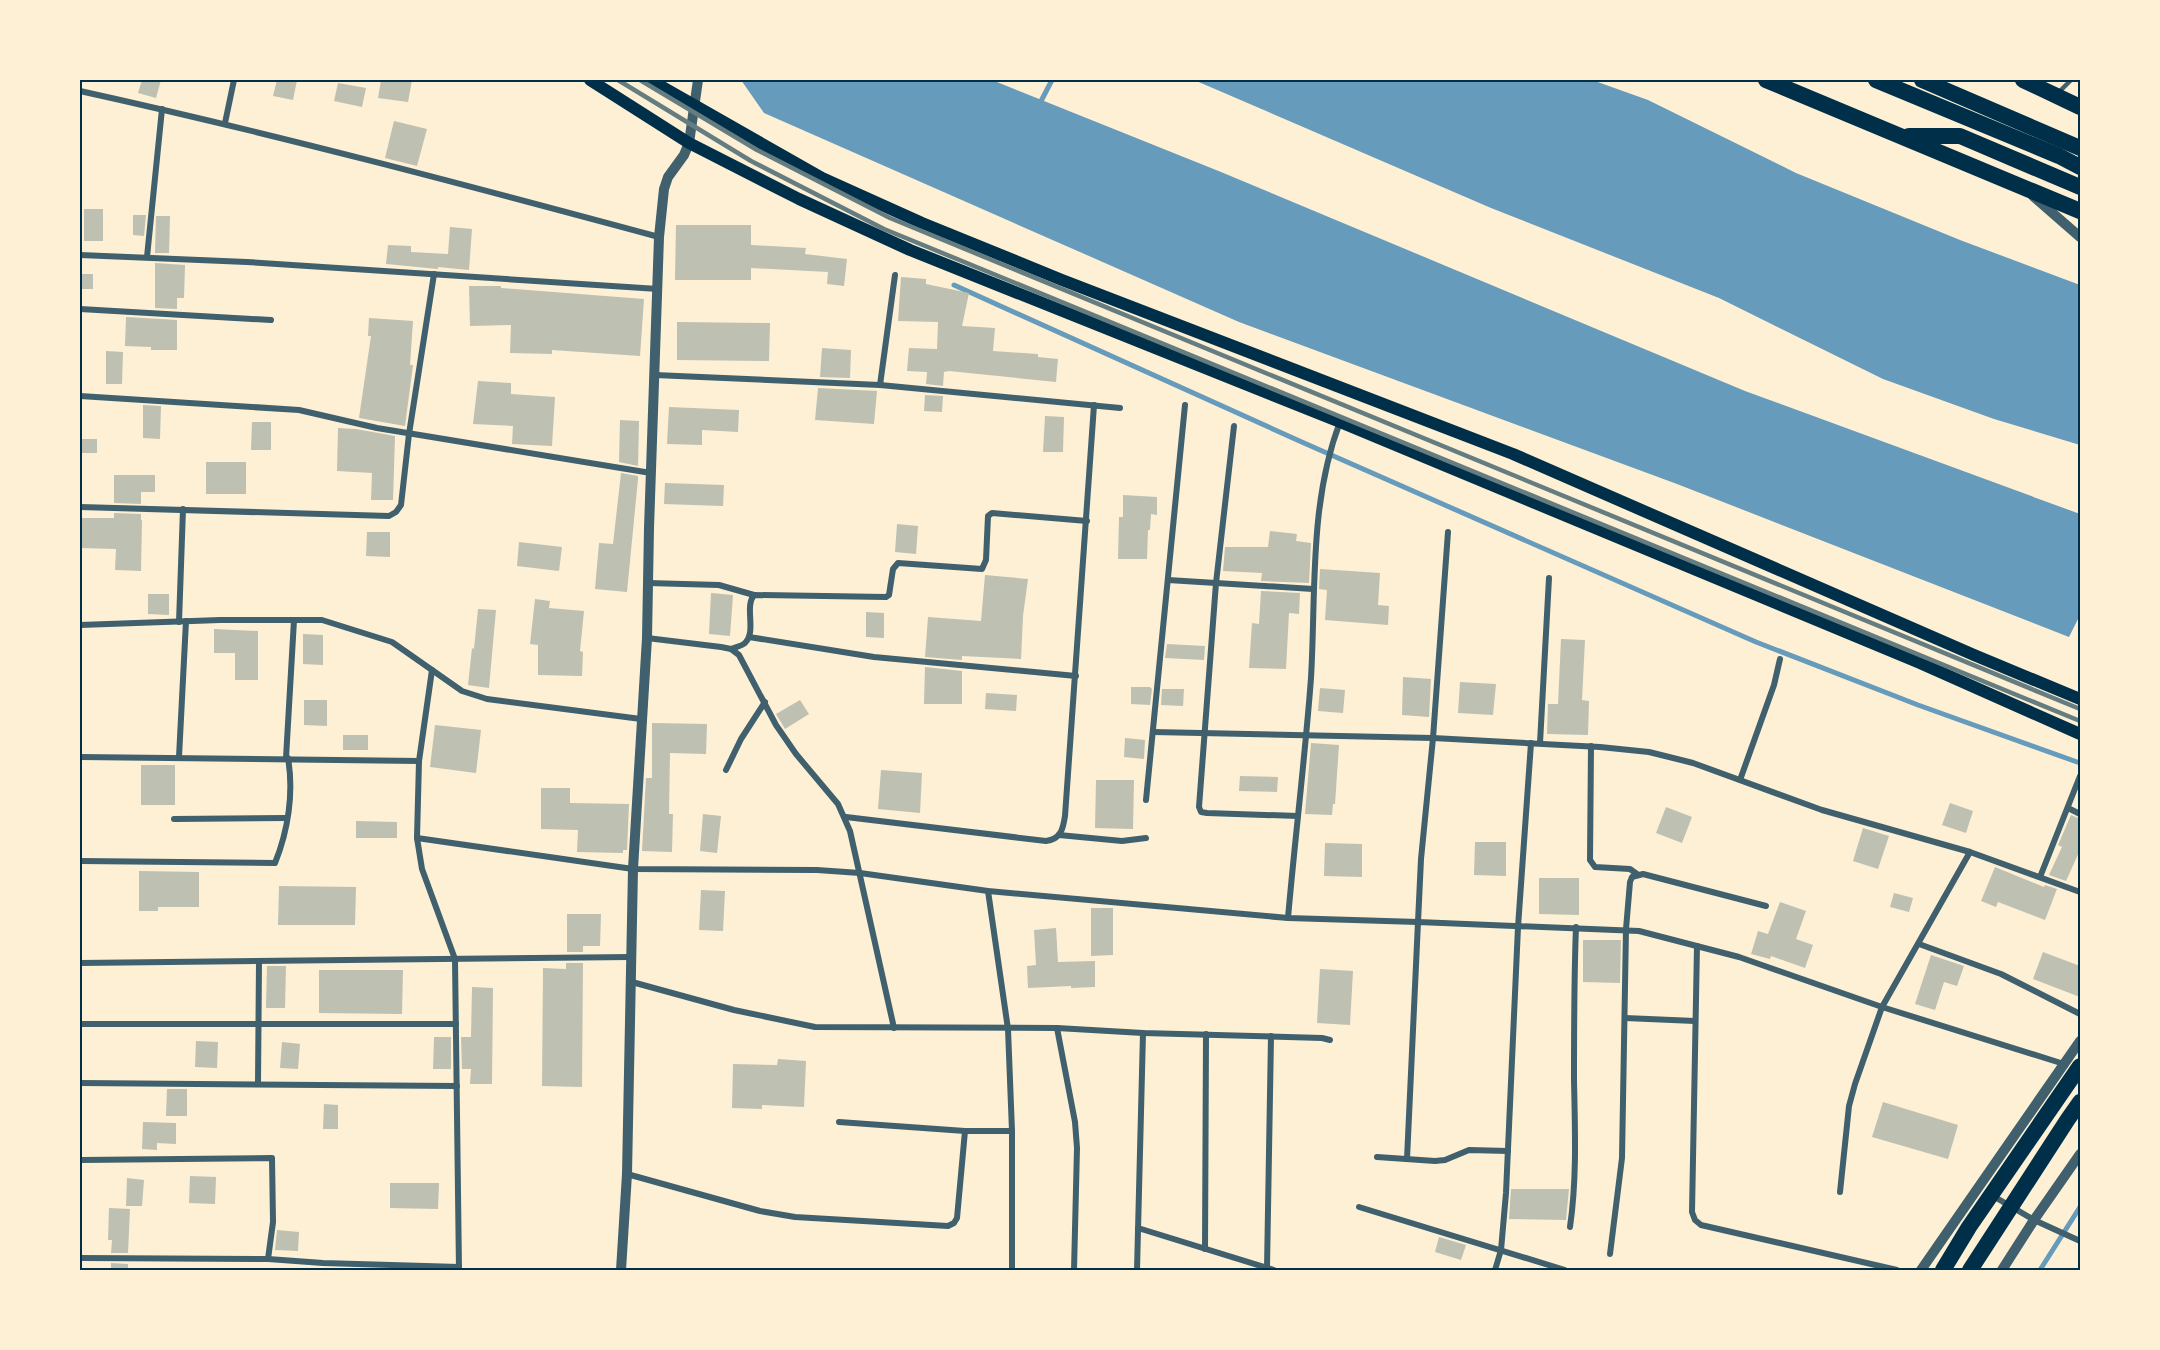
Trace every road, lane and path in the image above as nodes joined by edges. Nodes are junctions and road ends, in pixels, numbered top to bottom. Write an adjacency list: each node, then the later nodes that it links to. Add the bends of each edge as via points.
1 (234, 80): 15 (street)
2 (590, 80): 17 (main road)
3 (650, 80): 12 (main road)
4 (698, 80): 12 (street)
5 (1766, 80): 16 (highway)
6 (1876, 80): 19 (highway)
7 (1922, 80): 18 (highway)
8 (2023, 80): 11 (highway)
9 (2071, 80): 11 (lane)
10 (80, 91): 14 (street)
11 (2056, 95): 13 (highway)
12 (694, 105): 17 (street); 61 (main road, via 822,178 922,223 1513,454)
13 (2080, 106)
14 (162, 109): 15 (street); 26 (street)
15 (225, 123): 23 (street)
16 (1901, 136): 20 (highway); 21 (highway, via 1960,136)
17 (689, 143): 23 (street, via 668,177); 38 (main road, via 910,250)
18 (2080, 148)
19 (2080, 167)
20 (2021, 186): 22 (highway); 24 (street)
21 (2080, 187)
22 (2080, 211)
23 (659, 237): 29 (street)
24 (2080, 237)
25 (80, 255): 26 (street)
26 (147, 257): 27 (street)
27 (434, 274): 29 (street); 40 (street)
28 (895, 275): 33 (street)
29 (657, 289): 32 (street)
30 (80, 309): 31 (street)
31 (271, 320)
32 (655, 375): 33 (street); 41 (street)
33 (880, 385): 35 (street)
34 (80, 396): 40 (street, via 299,410)
35 (1094, 405): 37 (street); 44 (street)
36 (1185, 405): 47 (street)
37 (1120, 408)
38 (1340, 422): 50 (street, via 1326,462); 66 (main road, via 1920,663)
39 (1234, 426): 49 (street)
40 (409, 434): 41 (street); 43 (street, via 401,505 388,516)
41 (651, 473): 48 (street)
42 (80, 507): 43 (street)
43 (183, 509): 53 (street)
44 (1087, 521): 51 (street, via 992,513 988,516 982,569 898,563 886,597); 60 (street)
45 (1448, 532): 68 (street)
46 (1549, 578): 70 (street)
47 (1168, 580): 49 (street); 64 (street)
48 (648, 583): 51 (street, via 719,585); 56 (street)
49 (1216, 583): 50 (street); 65 (street)
50 (1313, 589): 67 (street)
51 (754, 595): 55 (street)
52 (294, 620): 53 (street); 59 (street, via 322,620 392,642); 74 (street)
53 (183, 622): 54 (street); 73 (street)
54 (80, 625)
55 (749, 637): 57 (street, via 744,644); 60 (street, via 874,657)
56 (648, 638): 57 (street); 63 (street)
57 (731, 649): 62 (street, via 743,661)
58 (1780, 659): 78 (street)
59 (432, 670): 63 (street, via 462,691 487,699); 75 (street)
60 (1076, 676): 86 (street, via 1065,816)
61 (2080, 699)
62 (765, 702): 76 (street); 83 (street, via 785,738)
63 (641, 719): 91 (street)
64 (1153, 732): 65 (street); 79 (street)
65 (1204, 732): 67 (street); 82 (street, via 1198,801 1201,812)
66 (2080, 734)
67 (1305, 735): 68 (street); 82 (street)
68 (1433, 738): 69 (street); 99 (street)
69 (1531, 743): 70 (street); 100 (street)
70 (1540, 743): 71 (street)
71 (1591, 746): 78 (street, via 1649,752); 93 (street, via 1590,860 1595,867 1630,869)
72 (80, 757): 73 (street)
73 (179, 757): 74 (street)
74 (287, 758): 75 (street); 84 (street, via 292,782)
75 (419, 761): 87 (street)
76 (726, 770)
77 (2080, 776): 80 (street)
78 (1740, 780): 89 (street, via 1822,810)
79 (1146, 801)
80 (2068, 808): 81 (street); 94 (street)
81 (2080, 814)
82 (1298, 816): 98 (street)
83 (846, 817): 86 (street, via 1046,841); 92 (street)
84 (287, 818): 85 (street); 90 (street, via 275,864)
85 (174, 819)
86 (1059, 835): 88 (street)
87 (417, 838): 91 (street); 106 (street, via 422,869)
88 (1146, 838)
89 (1970, 852): 94 (street); 103 (street)
90 (80, 861)
91 (633, 869): 92 (street); 105 (street)
92 (860, 873): 95 (street); 117 (street)
93 (1637, 874): 97 (street); 102 (street, via 1630,882)
94 (2040, 877): 96 (street)
95 (988, 891): 98 (street); 119 (street)
96 (2080, 892)
97 (1766, 906)
98 (1288, 918): 99 (street)
99 (1418, 921): 100 (street); 137 (street)
100 (1518, 927): 101 (street); 133 (street)
101 (1575, 927): 102 (street); 143 (street, via 1575,1146)
102 (1626, 929): 104 (street); 112 (street)
103 (1918, 944): 110 (street); 111 (street, via 2001,974)
104 (1697, 946): 110 (street); 113 (street)
105 (632, 957): 106 (street); 109 (street)
106 (455, 958): 107 (street); 116 (street)
107 (259, 961): 108 (street); 115 (street)
108 (80, 963)
109 (632, 982): 117 (street, via 774,1020 815,1027); 138 (street)
110 (1882, 1007): 125 (street); 140 (street, via 1849,1106)
111 (2080, 1014)
112 (1624, 1018): 113 (street); 148 (street, via 1622,1158)
113 (1695, 1021): 159 (street, via 1695,1220 1711,1228)
114 (80, 1024): 115 (street)
115 (259, 1024): 116 (street); 127 (street)
116 (456, 1024): 128 (street)
117 (894, 1028): 119 (street)
118 (1057, 1028): 119 (street); 120 (street); 155 (street, via 1077,1148)
119 (1008, 1029): 132 (street)
120 (1143, 1033): 121 (street); 144 (street)
121 (1206, 1034): 122 (street); 146 (street)
122 (1271, 1036): 123 (street); 152 (street)
123 (1330, 1040)
124 (2080, 1041): 125 (street)
125 (2072, 1065): 139 (street); 161 (highway)
126 (80, 1083): 127 (street)
127 (258, 1084): 128 (street)
128 (457, 1086): 151 (street)
129 (2080, 1102): 162 (highway)
130 (839, 1122): 131 (street)
131 (965, 1131): 132 (street); 138 (street, via 957,1218 948,1226 795,1218)
132 (1012, 1131): 154 (street)
133 (1508, 1151): 137 (street, via 1469,1150 1445,1160); 147 (street)
134 (2080, 1154): 142 (street)
135 (1377, 1158): 137 (street)
136 (80, 1160): 150 (street, via 272,1158 273,1222)
137 (1407, 1160)
138 (627, 1174): 153 (street)
139 (1979, 1188): 142 (street); 160 (street)
140 (1840, 1192)
141 (1359, 1207): 147 (street)
142 (2034, 1220): 145 (street); 163 (street)
143 (1570, 1227)
144 (1138, 1228): 146 (street); 156 (street)
145 (2080, 1241)
146 (1205, 1249): 152 (street)
147 (1501, 1250): 157 (street); 158 (street)
148 (1610, 1254)
149 (80, 1258): 150 (street)
150 (268, 1258): 151 (street)
151 (459, 1269)
152 (1270, 1269)
153 (621, 1270)
154 (1012, 1270)
155 (1074, 1270)
156 (1137, 1270)
157 (1495, 1270)
158 (1565, 1270)
159 (1897, 1270)
160 (1921, 1270)
161 (1942, 1270)
162 (1970, 1270)
163 (2002, 1270)

